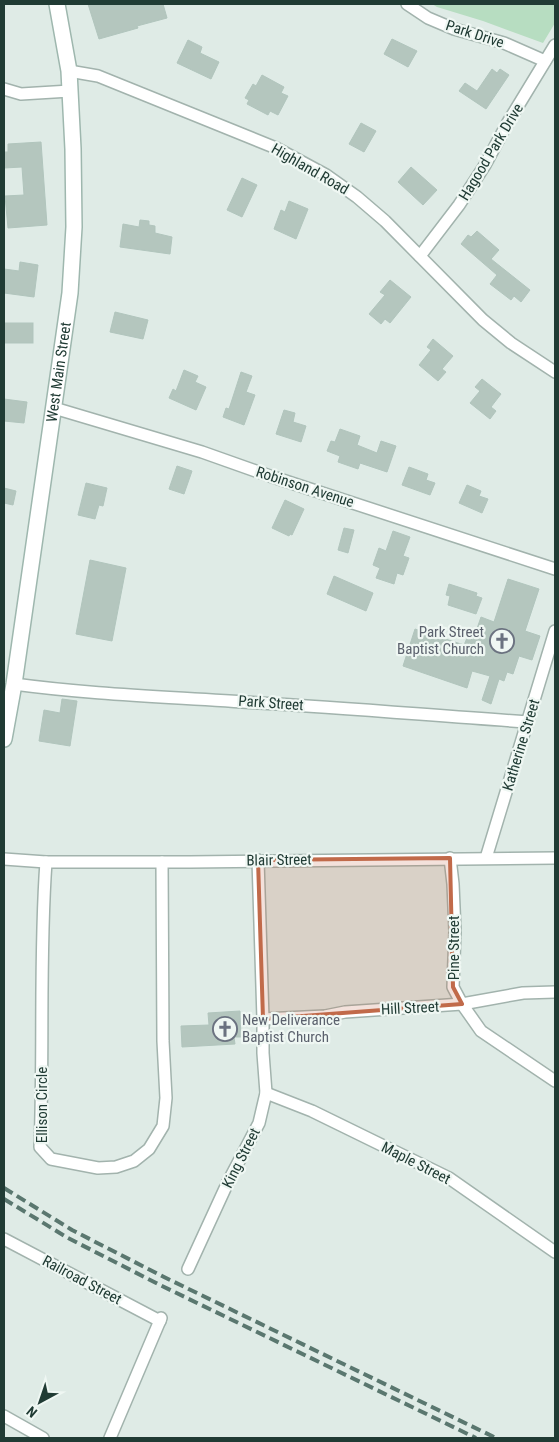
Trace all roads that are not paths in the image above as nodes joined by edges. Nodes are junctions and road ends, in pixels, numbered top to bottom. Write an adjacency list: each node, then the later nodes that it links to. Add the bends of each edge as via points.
1 (57, 4): 5 (main road, West Main Street)
2 (407, 4): 4 (street, Park Drive, via 454,29 504,43)
3 (555, 45): 4 (street, Hagood Park Drive)
4 (546, 61): 8 (street, Hagood Park Drive, via 460,205)
5 (69, 71): 7 (main road, West Main Street); 8 (street, Highland Road, via 98,76 276,148 358,196)
6 (4, 90): 7 (street, via 22,94)
7 (70, 91): 10 (main road, West Main Street, via 74,227 70,293)
8 (420, 256): 9 (street, Highland Road, via 483,320)
9 (555, 372)
10 (54, 408): 11 (street, Robinson Avenue, via 202,452); 13 (main road, West Main Street)
11 (555, 569)
12 (555, 632): 14 (street, Katherine Street)
13 (14, 684): 14 (street, Park Street, via 54,690); 15 (main road, West Main Street)
14 (528, 722): 18 (street, Katherine Street)
15 (4, 739)
16 (4, 858): 21 (street, Blair Street)
17 (450, 858): 18 (street, Blair Street); 20 (street, Blair Street); 24 (street, Pine Street, via 455,931 453,986)
18 (486, 858): 19 (street, Blair Street)
19 (555, 858)
20 (258, 860): 22 (street, Blair Street); 25 (street, King Street)
21 (46, 862): 22 (street, Blair Street); 22 (street, Ellison Circle, via 41,938 40,1147 51,1159 98,1168 134,1161 149,1149 163,1126 166,1098)
22 (162, 862)
23 (555, 992): 24 (street, Hill Street, via 523,993)
24 (462, 1004): 25 (street, Hill Street); 26 (street, Pine Street, via 480,1031)
25 (263, 1019): 27 (street, King Street)
26 (555, 1081)
27 (266, 1093): 29 (street, Maple Street, via 312,1111 448,1178); 30 (street, King Street, via 259,1123)
28 (4, 1239): 33 (street, Railroad Street, via 161,1319)
29 (555, 1252)
30 (188, 1269)
31 (4, 1416): 32 (street)
32 (43, 1438)
33 (110, 1438)

